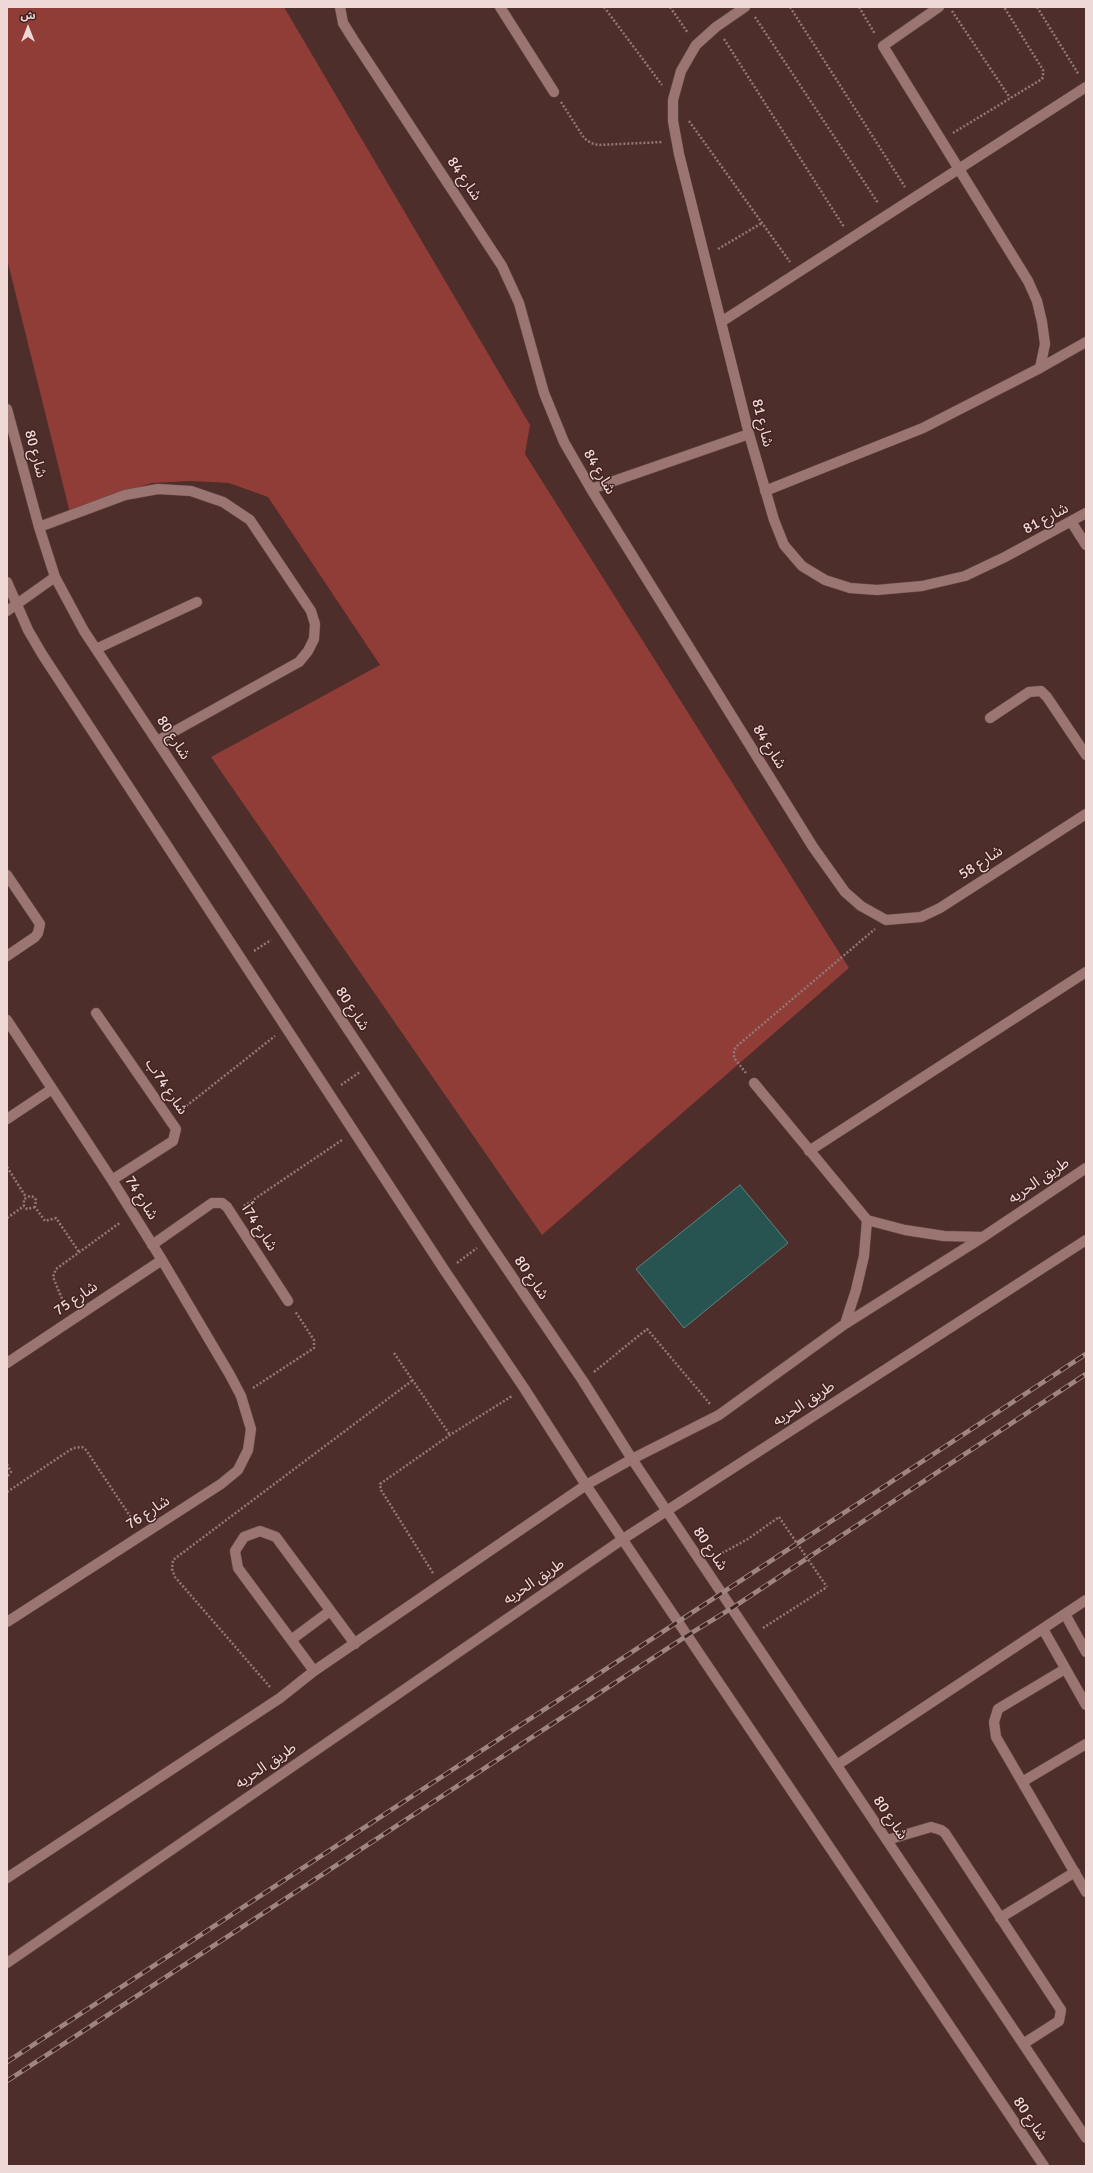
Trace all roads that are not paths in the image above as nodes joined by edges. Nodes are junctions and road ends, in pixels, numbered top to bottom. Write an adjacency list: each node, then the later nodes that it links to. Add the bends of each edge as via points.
1 (340, 7): 13 (street, شارع 84, via 343,23 353,39 502,266 519,303 544,393 564,442)
2 (500, 7): 6 (street)
3 (938, 7): 7 (street, via 883,46)
4 (749, 10): 8 (street, شارع 81, via 716,27 696,45 681,71 674,100 673,121 676,141)
5 (1084, 83): 7 (street)
6 (554, 92)
7 (959, 169): 8 (street); 10 (street, via 1028,281 1037,301 1045,344)
8 (721, 322): 12 (street, شارع 81)
9 (1086, 342): 10 (street)
10 (1040, 368): 14 (street, via 917,430)
11 (7, 409): 17 (street, شارع 80)
12 (749, 434): 13 (street); 14 (street, شارع 81)
13 (591, 489): 30 (street, شارع 84, via 813,846 845,892 860,906)
14 (765, 491): 16 (street, شارع 81, via 784,545 802,566 825,580 850,588 877,590 922,586 965,576)
15 (1086, 513): 16 (street, شارع 81)
16 (1072, 523): 18 (street)
17 (39, 527): 19 (street, شارع 80); 26 (street, via 125,495 158,489 191,491 223,502 250,520 310,611 315,624 314,638 308,652 299,662)
18 (1086, 545)
19 (55, 577): 22 (street); 24 (street, شارع 80)
20 (7, 582): 22 (street, شارع 80)
21 (197, 602): 24 (street)
22 (16, 605): 23 (street); 51 (street, شارع 80, via 42,654)
23 (7, 611)
24 (96, 649): 26 (street, شارع 80)
25 (990, 718): 27 (street, via 1029,692 1041,691)
26 (157, 741): 50 (street, شارع 80, via 583,1381)
27 (1086, 755)
28 (1086, 814): 30 (street, شارع 58, via 940,908 921,917)
29 (7, 875): 31 (street, via 40,924 35,936)
30 (886, 920)
31 (7, 956)
32 (1086, 972): 38 (street)
33 (96, 1013): 40 (street, شارع 74ب, via 176,1129 173,1141)
34 (9, 1026): 36 (street, شارع 74)
35 (754, 1083): 38 (street)
36 (52, 1089): 37 (street); 40 (street, شارع 74)
37 (7, 1119)
38 (809, 1150): 41 (street)
39 (1086, 1168): 42 (street, طريق الحريه)
40 (112, 1180): 44 (street, شارع 74)
41 (867, 1220): 42 (street, via 944,1236); 47 (street, via 864,1256)
42 (982, 1237): 47 (street, طريق الحريه)
43 (1086, 1240): 52 (street, طريق الحريه)
44 (152, 1245): 45 (street, شارع 74); 46 (street, شارع 74أ, via 216,1202 225,1204)
45 (162, 1260): 48 (street, شارع 75); 49 (street, شارع 74)
46 (288, 1301)
47 (845, 1324): 50 (street, طريق الحريه, via 719,1415)
48 (7, 1363)
49 (241, 1396): 57 (street, شارع 76, via 251,1429 248,1450 238,1470 221,1484)
50 (632, 1459): 51 (street, طريق الحريه); 52 (street, شارع 80)
51 (586, 1486): 53 (street, شارع 80); 60 (street, طريق الحريه)
52 (667, 1511): 53 (street, طريق الحريه); 66 (street, شارع 80)
53 (623, 1540): 73 (street, طريق الحريه); 76 (street, شارع 80)
54 (1086, 1600): 56 (street)
55 (330, 1611): 59 (street); 59 (street, via 276,1537 260,1531 251,1532 244,1537 235,1551 238,1568); 60 (street)
56 (1065, 1614): 58 (street); 61 (street)
57 (7, 1622)
58 (1043, 1629): 62 (street); 66 (street)
59 (291, 1640): 63 (street)
60 (355, 1644): 63 (street, طريق الحريه)
61 (1086, 1652)
62 (1065, 1669): 64 (street); 67 (street, via 998,1709 994,1722 996,1737)
63 (314, 1671): 70 (street, طريق الحريه, via 280,1698)
64 (1085, 1699)
65 (1086, 1744): 67 (street)
66 (837, 1765): 68 (street, شارع 80)
67 (1022, 1782): 69 (street)
68 (887, 1840): 72 (street, via 931,1827 941,1830); 74 (street, شارع 80)
69 (1074, 1872): 71 (street); 72 (street)
70 (7, 1878)
71 (1086, 1892)
72 (1000, 1918): 74 (street, via 1061,2010 1059,2021)
73 (7, 1963)
74 (1023, 2044): 75 (street, شارع 80)
75 (1086, 2138)
76 (1044, 2166)

